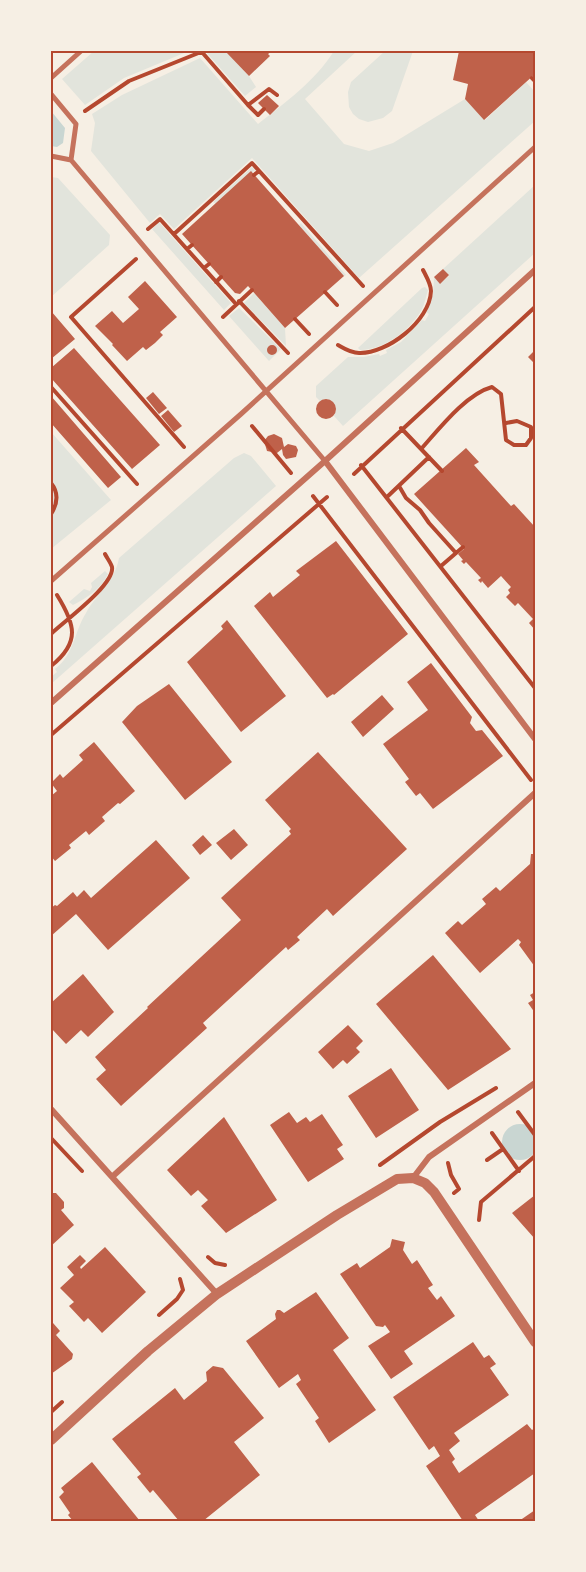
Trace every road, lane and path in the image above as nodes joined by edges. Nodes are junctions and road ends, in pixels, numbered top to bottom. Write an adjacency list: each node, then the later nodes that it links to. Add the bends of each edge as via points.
1 (81, 51): 3 (street)
2 (201, 52): 6 (path); 8 (path, via 129,81)
3 (51, 78)
4 (51, 93): 8 (street)
5 (277, 95): 6 (path, via 269,89)
6 (248, 105): 7 (path, via 258,114)
7 (264, 109)
8 (72, 118): 11 (street, via 76,124)
9 (535, 147): 23 (street)
10 (51, 156): 11 (street)
11 (71, 159): 19 (street)
12 (259, 171): 13 (path); 14 (path); 18 (path, via 252,163)
13 (255, 176)
14 (284, 198): 15 (path); 16 (path)
15 (279, 203)
16 (301, 218): 17 (path); 30 (path)
17 (297, 223)
18 (174, 234): 19 (path, via 160,219); 21 (path)
19 (137, 240): 22 (street)
20 (192, 245): 21 (path)
21 (187, 249): 25 (path)
22 (146, 250): 33 (street); 42 (path, via 71,317)
23 (415, 256): 30 (street); 34 (path, via 431,291 408,332 395,342 360,354)
24 (209, 264): 25 (path)
25 (204, 268): 28 (path)
26 (535, 270): 44 (street)
27 (221, 277): 28 (path)
28 (216, 282): 31 (path)
29 (252, 290): 31 (path)
30 (371, 296): 34 (street)
31 (237, 303): 33 (path); 35 (path)
32 (535, 307): 40 (path)
33 (212, 328): 37 (street)
34 (324, 338): 35 (street)
35 (296, 363): 37 (street)
36 (51, 387): 51 (path)
37 (265, 391): 38 (street); 44 (street)
38 (241, 414): 42 (street); 47 (path)
39 (506, 423): 39 (path, via 506,440 526,445 531,427 517,421); 41 (path, via 501,394 492,387 485,389 450,416)
40 (401, 428): 41 (path); 45 (path)
41 (422, 448): 43 (path)
42 (192, 456): 51 (street)
43 (429, 457): 46 (path); 50 (path)
44 (325, 461): 67 (street); 69 (street)
45 (361, 465): 48 (path); 54 (path)
46 (442, 471)
47 (293, 475)
48 (350, 479)
49 (51, 483): 56 (path, via 57,499)
50 (399, 486): 54 (path); 59 (path)
51 (147, 496): 57 (street)
52 (313, 496): 55 (path)
53 (327, 497): 55 (path)
54 (387, 497): 60 (path)
55 (318, 503): 68 (path); 70 (path)
56 (51, 514)
57 (97, 540): 61 (street); 63 (path, via 112,574)
58 (463, 547): 59 (path)
59 (456, 554): 60 (path)
60 (441, 566): 66 (path)
61 (51, 581)
62 (55, 593): 63 (path)
63 (70, 618): 64 (path); 65 (path, via 70,647)
64 (51, 634)
65 (51, 666)
66 (535, 687)
67 (51, 703)
68 (51, 735)
69 (535, 740)
70 (535, 785)
71 (535, 793): 84 (street)
72 (535, 1083): 85 (street, via 429,1157)
73 (497, 1087): 82 (path)
74 (51, 1108): 84 (street)
75 (518, 1112): 77 (path)
76 (490, 1129): 79 (path)
77 (533, 1130): 78 (path)
78 (535, 1136)
79 (503, 1149): 81 (path); 83 (path)
80 (535, 1156): 83 (path)
81 (487, 1160)
82 (379, 1166)
83 (518, 1171): 86 (path, via 481,1202)
84 (113, 1176): 87 (street)
85 (413, 1178): 87 (street, via 397,1179 379,1188); 88 (street, via 434,1192)
86 (479, 1221)
87 (217, 1294): 89 (street)
88 (535, 1342)
89 (51, 1440)

